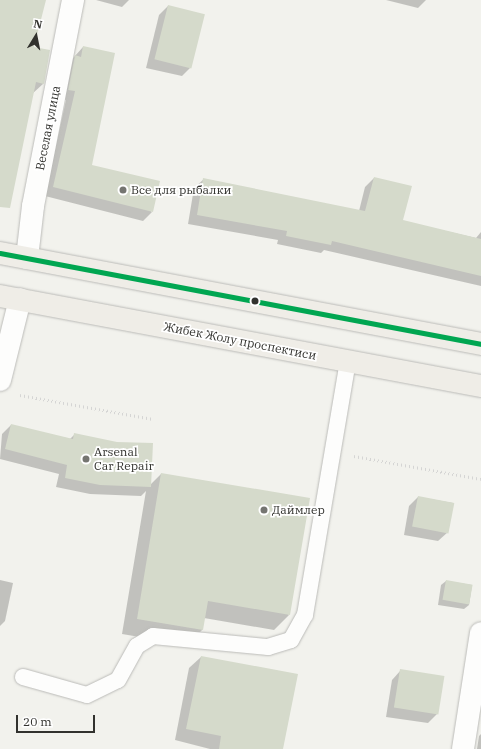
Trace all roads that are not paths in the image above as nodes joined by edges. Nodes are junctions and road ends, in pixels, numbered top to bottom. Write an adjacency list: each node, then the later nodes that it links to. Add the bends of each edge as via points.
1 (73, 0): 3 (street, Веселая улица, via 33,206)
2 (0, 253): 3 (main road)
3 (27, 258): 5 (main road)
4 (10, 297): 6 (main road, Жибек Жолу проспектиси); 8 (street)
5 (481, 344)
6 (348, 361): 7 (main road, Жибек Жолу проспектиси); 10 (lane, via 305,616 290,640 268,647 153,636 137,646 118,680 87,695)
7 (481, 386)
8 (8, 387)
9 (481, 632): 11 (street)
10 (23, 677)
11 (463, 749)

